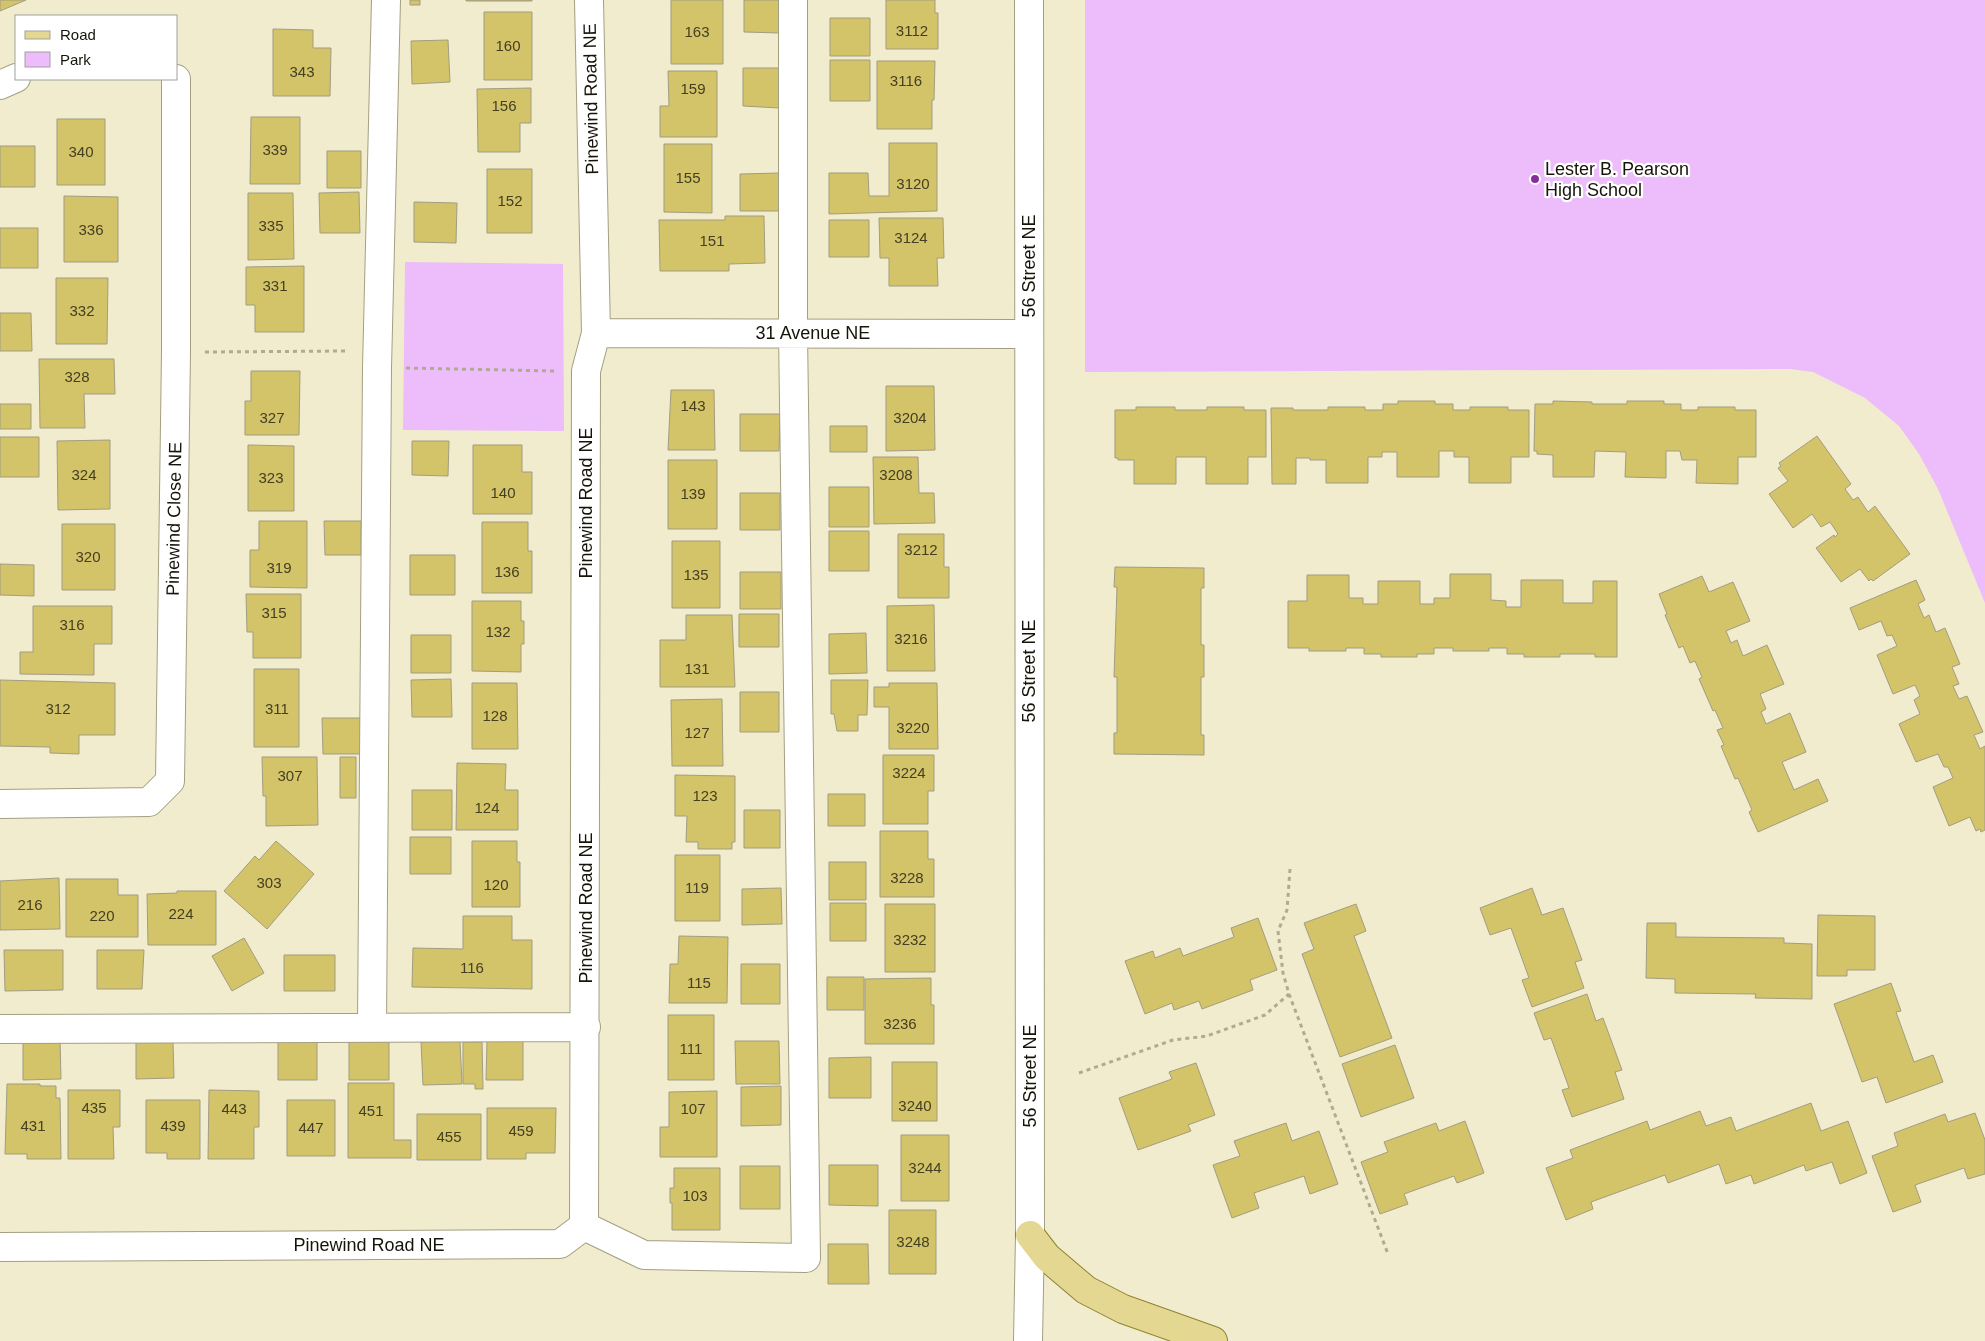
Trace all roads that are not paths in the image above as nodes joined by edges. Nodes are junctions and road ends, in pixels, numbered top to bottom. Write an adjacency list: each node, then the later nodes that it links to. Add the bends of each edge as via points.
1 (386, 0): 12 (street, via 377,358)
2 (589, 0): 8 (street, Pinewind Road NE)
3 (793, 0): 9 (street)
4 (1029, 0): 10 (street, 56 Street NE)
5 (15, 78): 7 (street)
6 (176, 80): 11 (street, Pinewind Close NE, via 170,781 149,802)
7 (0, 85)
8 (596, 333): 9 (street, 31 Avenue NE); 13 (street, Pinewind Road NE, via 586,371)
9 (794, 333): 10 (street, 31 Avenue NE); 15 (street, via 806,1258 644,1254)
10 (1029, 334): 16 (street, 56 Street NE)
11 (0, 804)
12 (372, 1027): 13 (street); 14 (street)
13 (586, 1027): 15 (street, Pinewind Road NE)
14 (0, 1029)
15 (584, 1226): 17 (street, Pinewind Road NE, via 560,1244)
16 (1030, 1235): 18 (street, 56 Street NE); 19 (main road, via 1047,1257 1086,1290 1123,1310)
17 (0, 1247)
18 (1028, 1341)
19 (1213, 1341)

